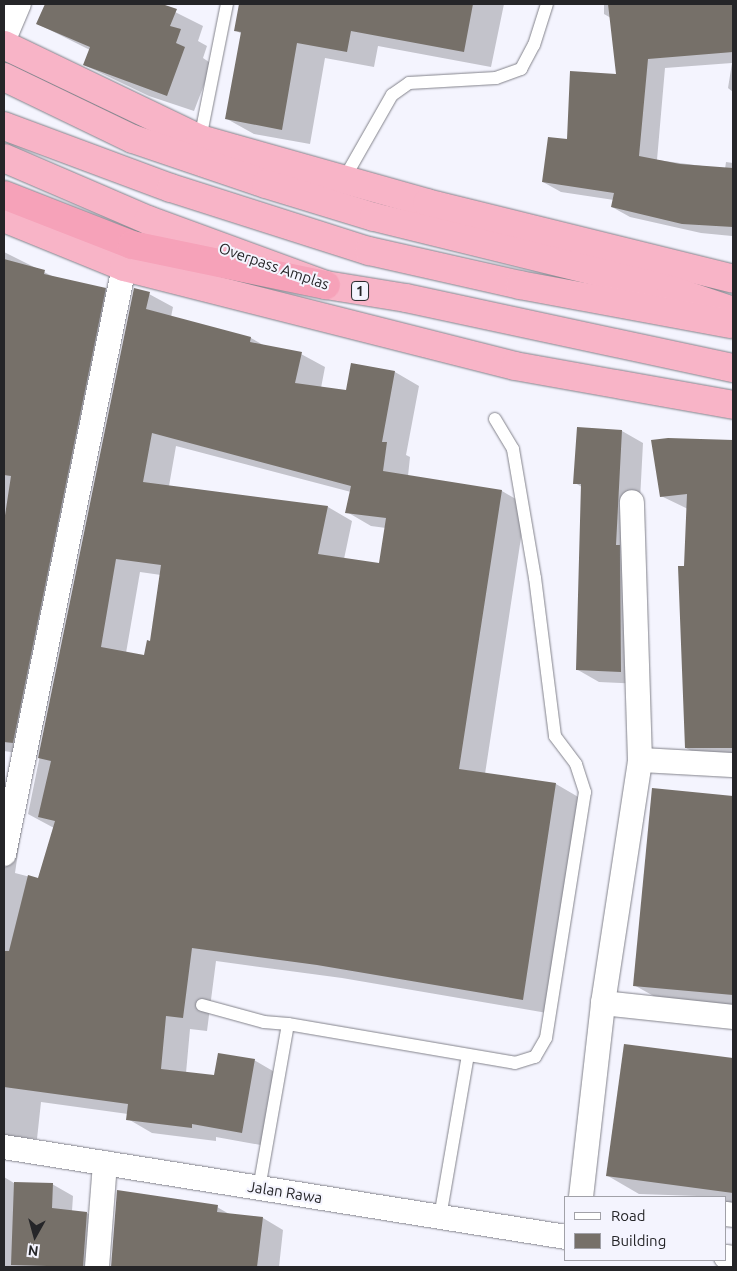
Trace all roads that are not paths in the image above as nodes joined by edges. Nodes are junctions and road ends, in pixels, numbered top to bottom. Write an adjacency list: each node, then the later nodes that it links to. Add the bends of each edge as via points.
1 (19, 4): 4 (street)
2 (228, 4): 8 (lane)
3 (546, 4): 10 (lane, via 534,45 522,69 496,78 409,83 392,94)
4 (4, 39)
5 (4, 45): 8 (highway)
6 (4, 77): 16 (highway, via 133,138 266,184 374,217 671,290)
7 (4, 126): 17 (highway, via 171,188 369,251 520,285)
8 (200, 138): 10 (highway)
9 (4, 158): 15 (highway, Overpass Amplas / 1, via 148,220)
10 (344, 179): 14 (highway, via 427,203)
11 (4, 195): 15 (highway, via 132,245)
12 (4, 218): 13 (highway)
13 (124, 267): 19 (highway, via 515,366); 24 (street)
14 (733, 279)
15 (326, 286): 18 (highway, Overpass Amplas / 1, via 406,298)
16 (733, 311)
17 (733, 325)
18 (733, 368)
19 (733, 404)
20 (495, 419): 29 (lane, via 513,449 536,578 555,736 576,764 585,792 546,1038 535,1058 515,1063)
21 (632, 502): 22 (street)
22 (640, 760): 23 (street); 25 (street)
23 (733, 765)
24 (4, 854)
25 (603, 1003): 27 (street); 33 (street)
26 (202, 1005): 28 (lane, via 264,1022)
27 (733, 1017)
28 (288, 1024): 29 (lane); 32 (lane)
29 (468, 1055): 34 (lane)
30 (4, 1147): 31 (street, Jalan Rawa)
31 (105, 1163): 32 (street, Jalan Rawa); 36 (street)
32 (259, 1188): 34 (street, Jalan Rawa)
33 (587, 1196)
34 (440, 1217): 35 (street, Jalan Rawa)
35 (564, 1237)
36 (97, 1267)

